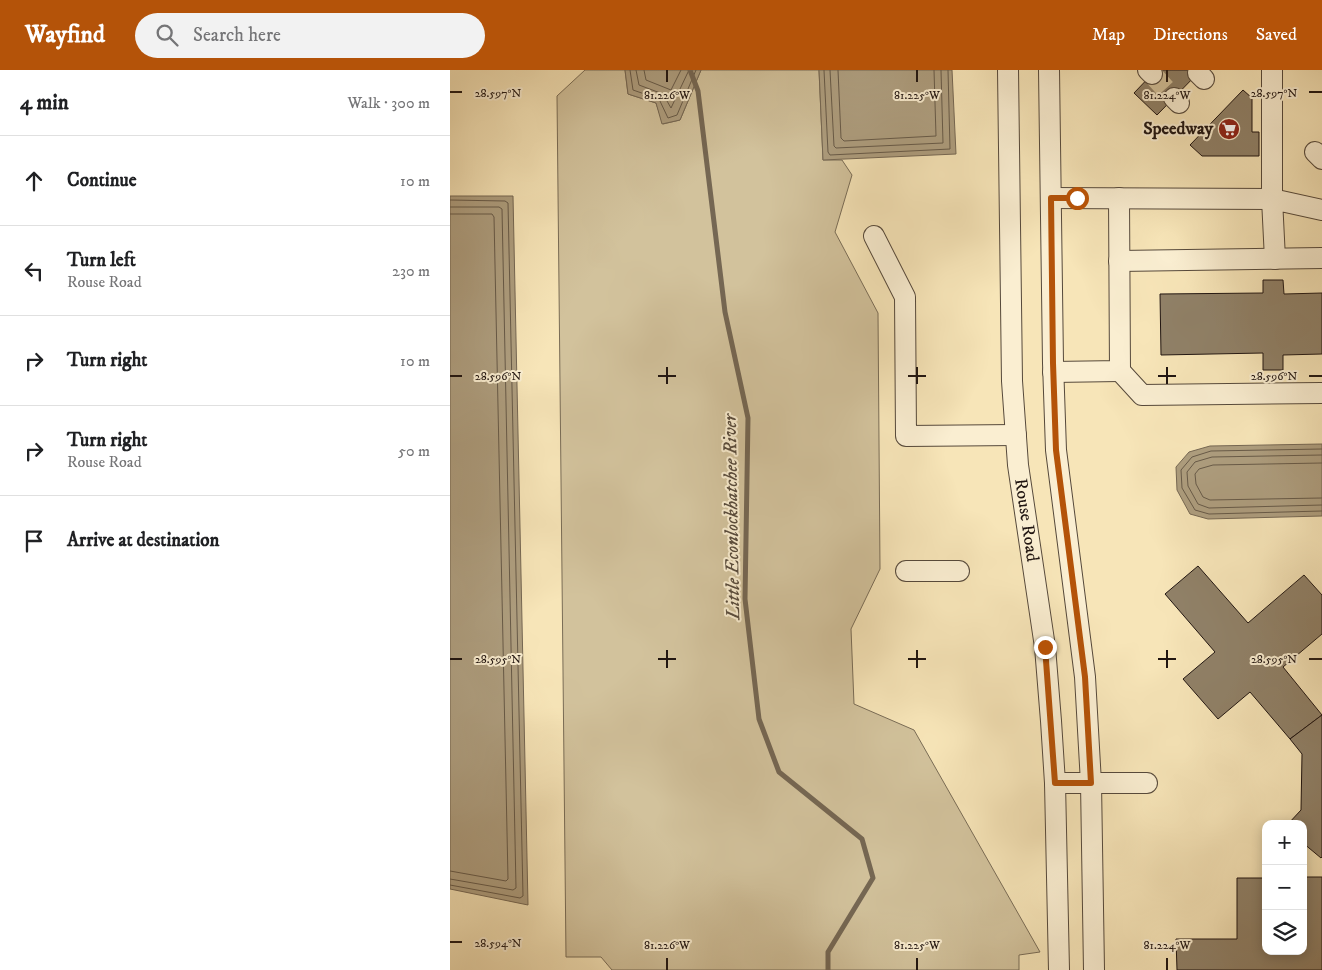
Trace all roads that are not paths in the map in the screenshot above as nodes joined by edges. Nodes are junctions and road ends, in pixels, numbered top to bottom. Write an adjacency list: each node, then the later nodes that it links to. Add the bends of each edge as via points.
1 (1008, 70): 15 (street, Rouse Road, via 1012,381)
2 (1049, 70): 4 (street, Rouse Road)
3 (1272, 70): 6 (street)
4 (1051, 198): 5 (street); 13 (street, Rouse Road)
5 (1119, 198): 6 (street); 11 (street)
6 (1272, 199): 7 (street); 10 (street)
7 (1318, 210)
8 (874, 236): 15 (street, via 905,297 906,436)
9 (1322, 258): 10 (street)
10 (1275, 259): 11 (street)
11 (1119, 261): 12 (street)
12 (1120, 371): 13 (street); 14 (street, via 1142,395)
13 (1053, 372): 19 (street, Rouse Road, via 1056,450 1085,677)
14 (1322, 393)
15 (1016, 434): 18 (street, Rouse Road, via 1045,647)
16 (906, 571): 17 (street)
17 (959, 572)
18 (1055, 783): 19 (street); 21 (street, Rouse Road)
19 (1091, 783): 20 (street); 22 (street, Rouse Road)
20 (1147, 783)
21 (1059, 970)
22 (1094, 970)

